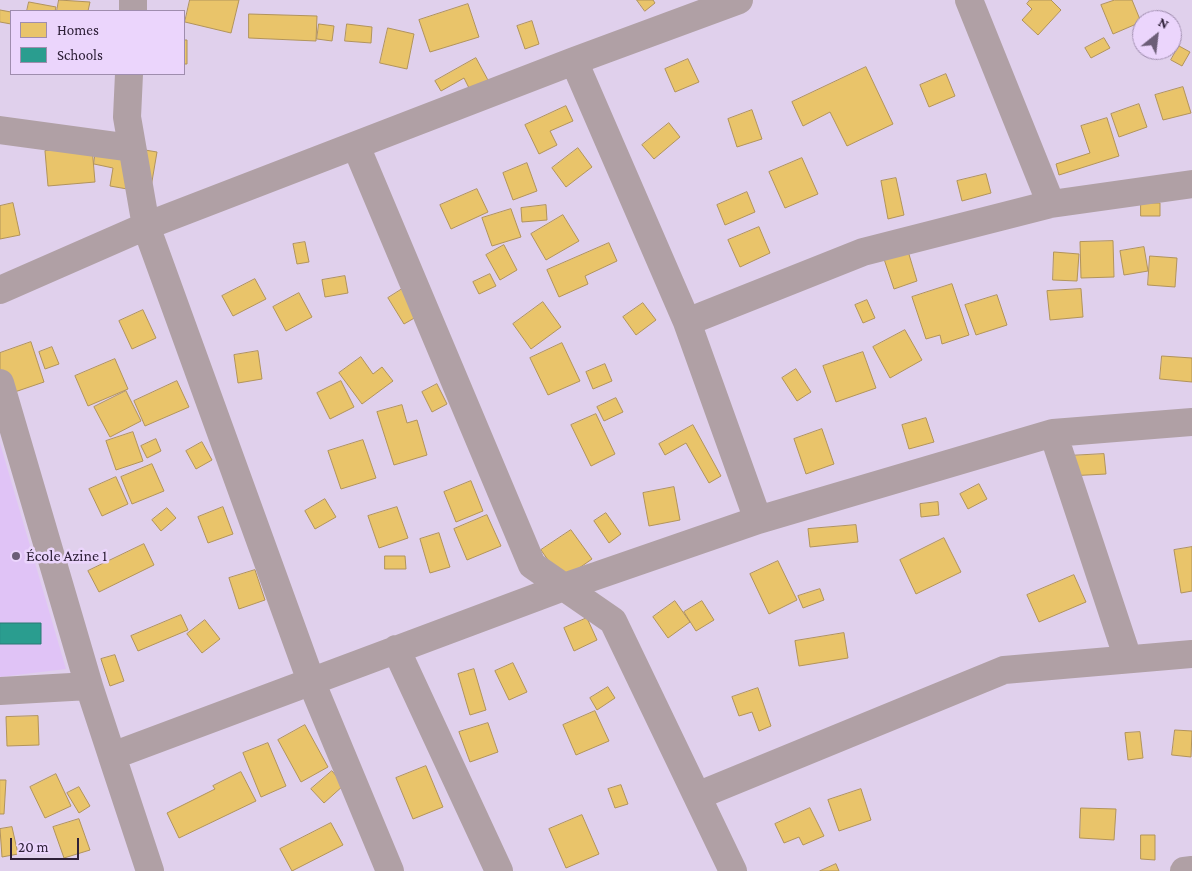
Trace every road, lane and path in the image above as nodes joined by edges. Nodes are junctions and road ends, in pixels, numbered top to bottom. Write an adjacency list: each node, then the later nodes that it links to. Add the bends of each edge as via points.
1 (739, 0): 3 (street)
2 (969, 0): 9 (street)
3 (574, 61): 6 (street); 12 (street)
4 (129, 75): 7 (street, via 127,117)
5 (0, 130): 7 (street)
6 (356, 146): 10 (street); 17 (street, via 532,565)
7 (132, 148): 10 (street)
8 (1192, 184): 9 (street)
9 (1051, 204): 12 (street, via 864,252)
10 (146, 226): 11 (street); 21 (street)
11 (0, 290)
12 (687, 322): 16 (street)
13 (0, 383): 22 (street)
14 (1192, 422): 15 (street)
15 (1053, 433): 16 (street); 20 (street)
16 (758, 520): 17 (street)
17 (564, 587): 18 (street); 25 (street, via 613,621)
18 (396, 649): 21 (street); 29 (street)
19 (1192, 654): 20 (street)
20 (1128, 659): 25 (street, via 1004,670)
21 (310, 681): 24 (street); 28 (street)
22 (89, 686): 23 (street); 24 (street)
23 (0, 691)
24 (112, 756): 27 (street)
25 (697, 796): 30 (street)
26 (1192, 870): 31 (street)
27 (150, 871)
28 (390, 871)
29 (499, 871)
30 (733, 871)
31 (1184, 871)

